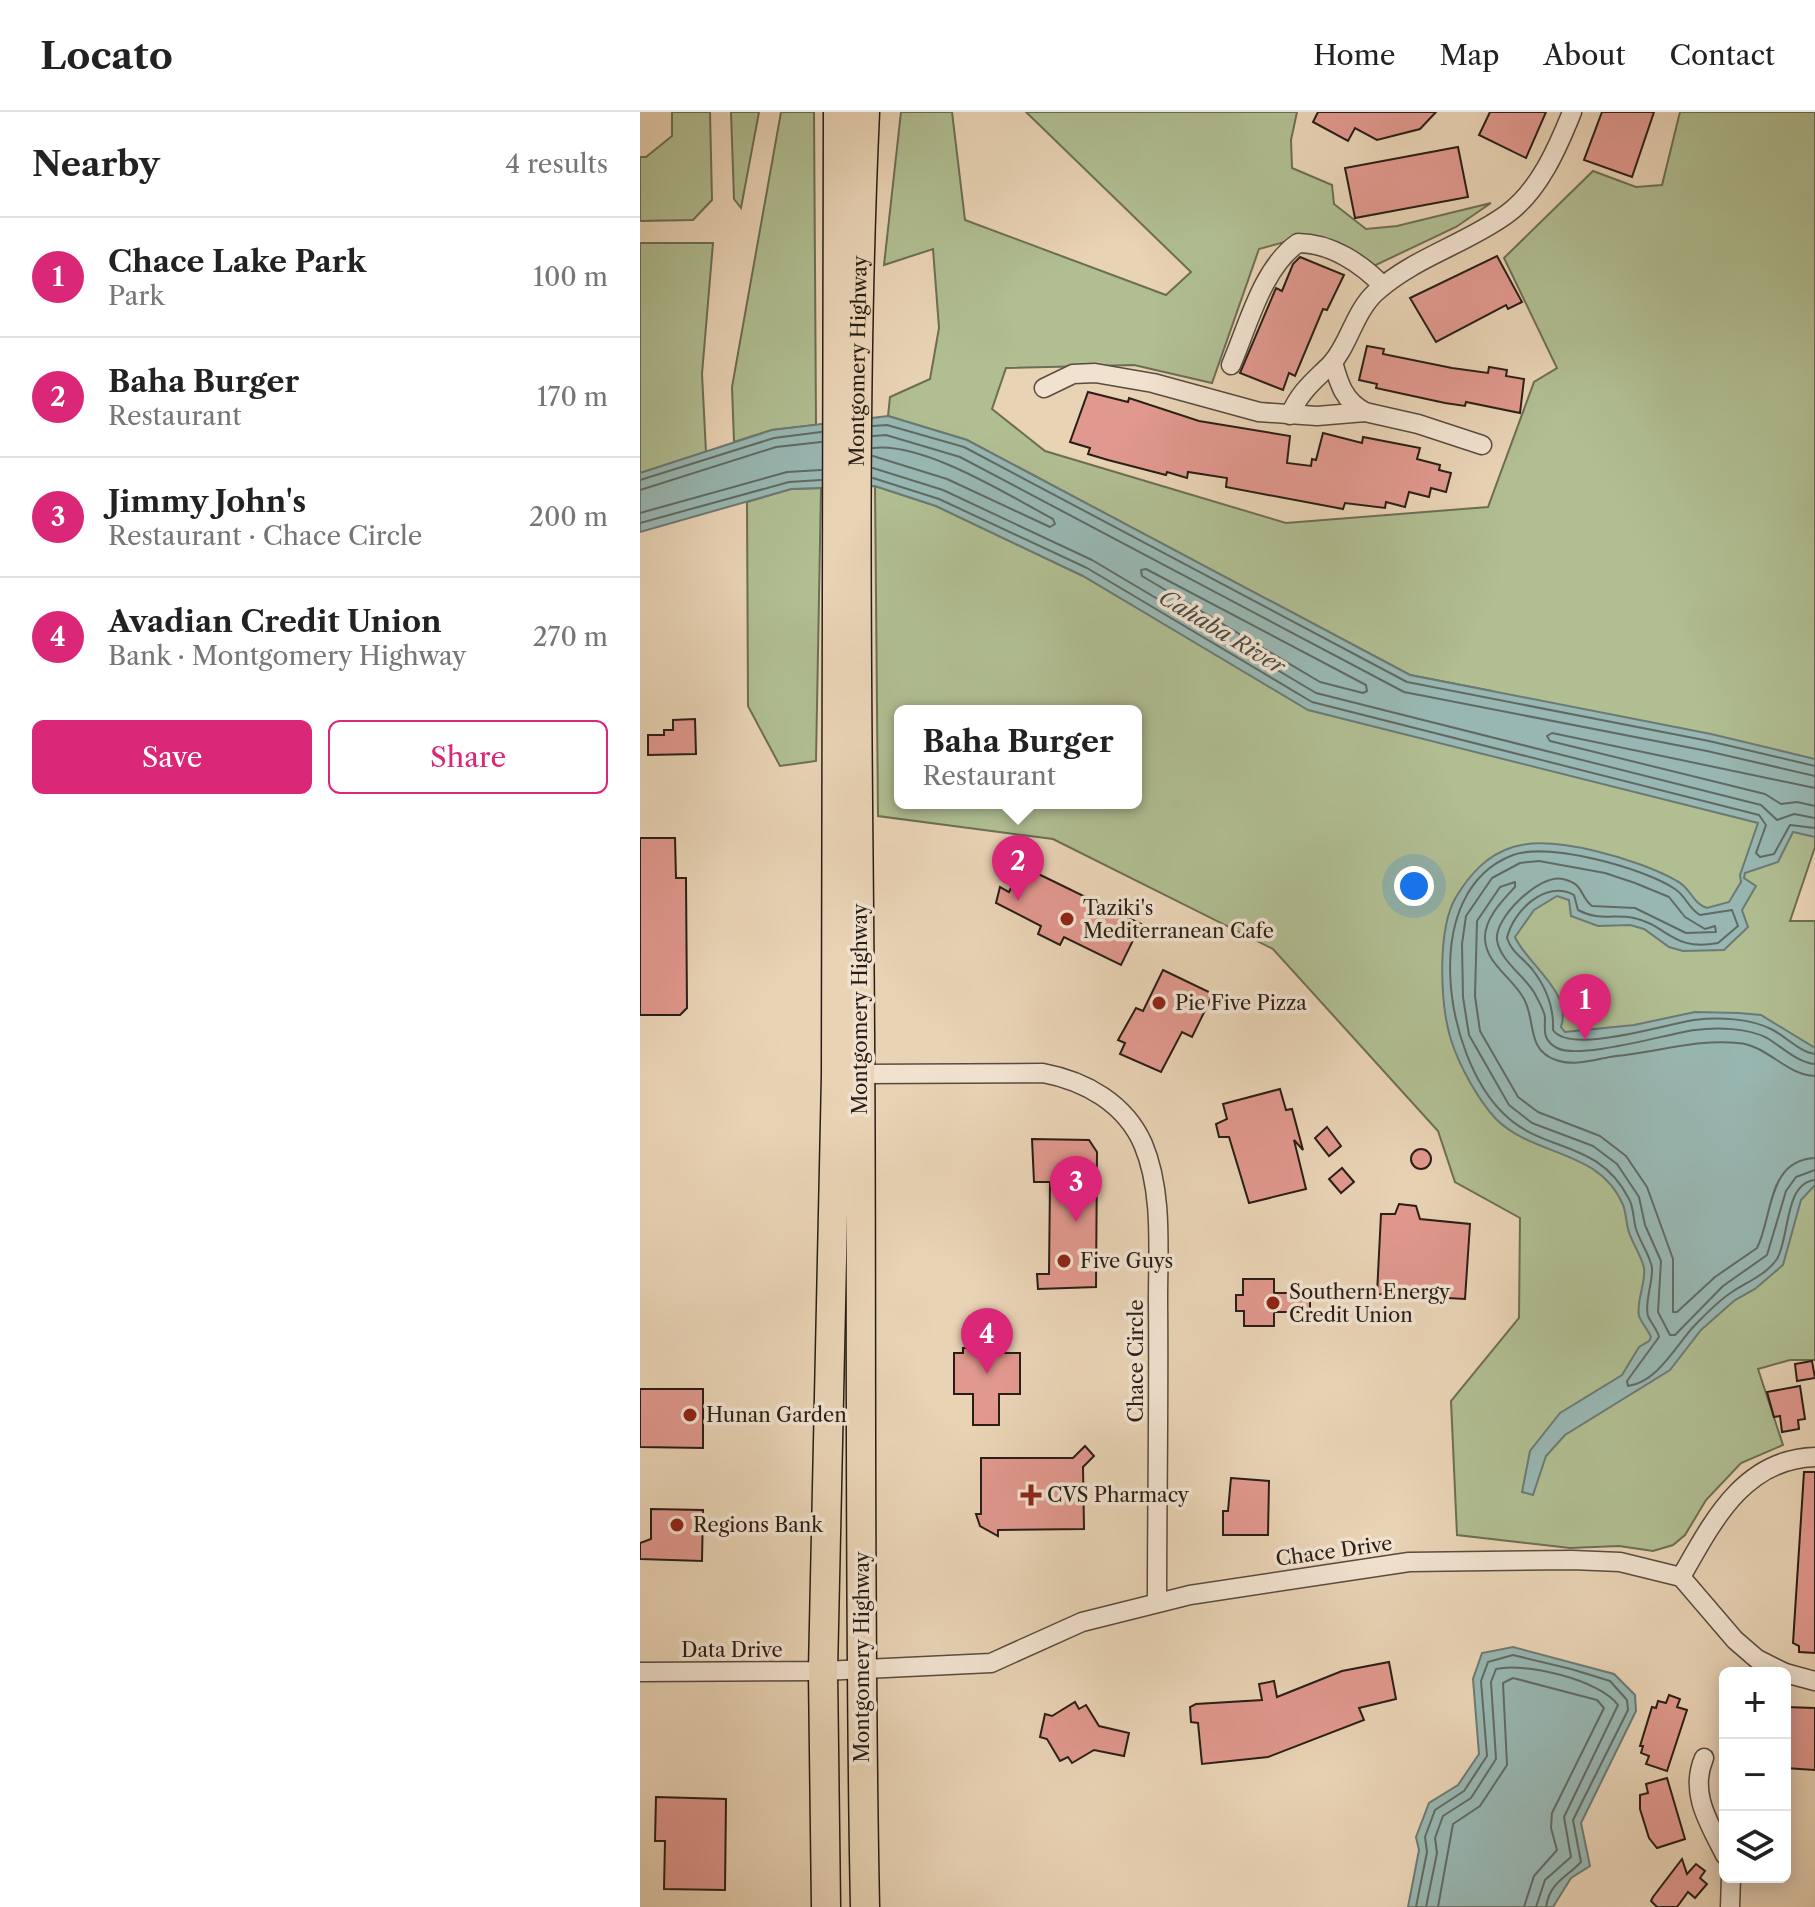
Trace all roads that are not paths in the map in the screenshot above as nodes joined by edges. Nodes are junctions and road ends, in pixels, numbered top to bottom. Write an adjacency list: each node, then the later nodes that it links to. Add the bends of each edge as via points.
1 (838, 112): 5 (main road, Montgomery Highway)
2 (865, 112): 5 (main road, Montgomery Highway)
3 (1572, 112): 4 (street, via 1536,183 1507,214)
4 (1383, 286): 6 (street, via 1367,301); 7 (street, via 1362,265 1298,243 1270,276)
5 (848, 354): 12 (main road, Montgomery Highway)
6 (1333, 362): 9 (street, via 1342,392); 10 (street, via 1308,382)
7 (1231, 365)
8 (1044, 388): 10 (street, via 1073,374 1095,373)
9 (1365, 412): 10 (street); 11 (street)
10 (1290, 415)
11 (1482, 445)
12 (848, 693): 13 (main road, Montgomery Highway); 19 (main road, Montgomery Highway)
13 (861, 1074): 16 (street, Chace Circle, via 1061,1077 1108,1099 1142,1142 1154,1181 1158,1266); 17 (main road, Montgomery Highway)
14 (1815, 1457): 15 (street, via 1774,1466 1744,1485 1717,1515)
15 (1681, 1577): 16 (street, Chace Drive, via 1620,1562 1409,1562); 18 (street, via 1735,1640)
16 (1157, 1603): 17 (street, Chace Drive, via 1082,1622 991,1663)
17 (860, 1667): 19 (street, Data Drive); 28 (main road, Montgomery Highway)
18 (1773, 1667)
19 (823, 1671): 20 (street, Data Drive); 27 (main road, Montgomery Highway)
20 (640, 1672)
21 (1791, 1675): 22 (street)
22 (1815, 1681)
23 (1704, 1758): 24 (street, via 1696,1776)
24 (1719, 1841)
25 (1731, 1883): 26 (street)
26 (1729, 1906)
27 (826, 1907)
28 (865, 1907)

